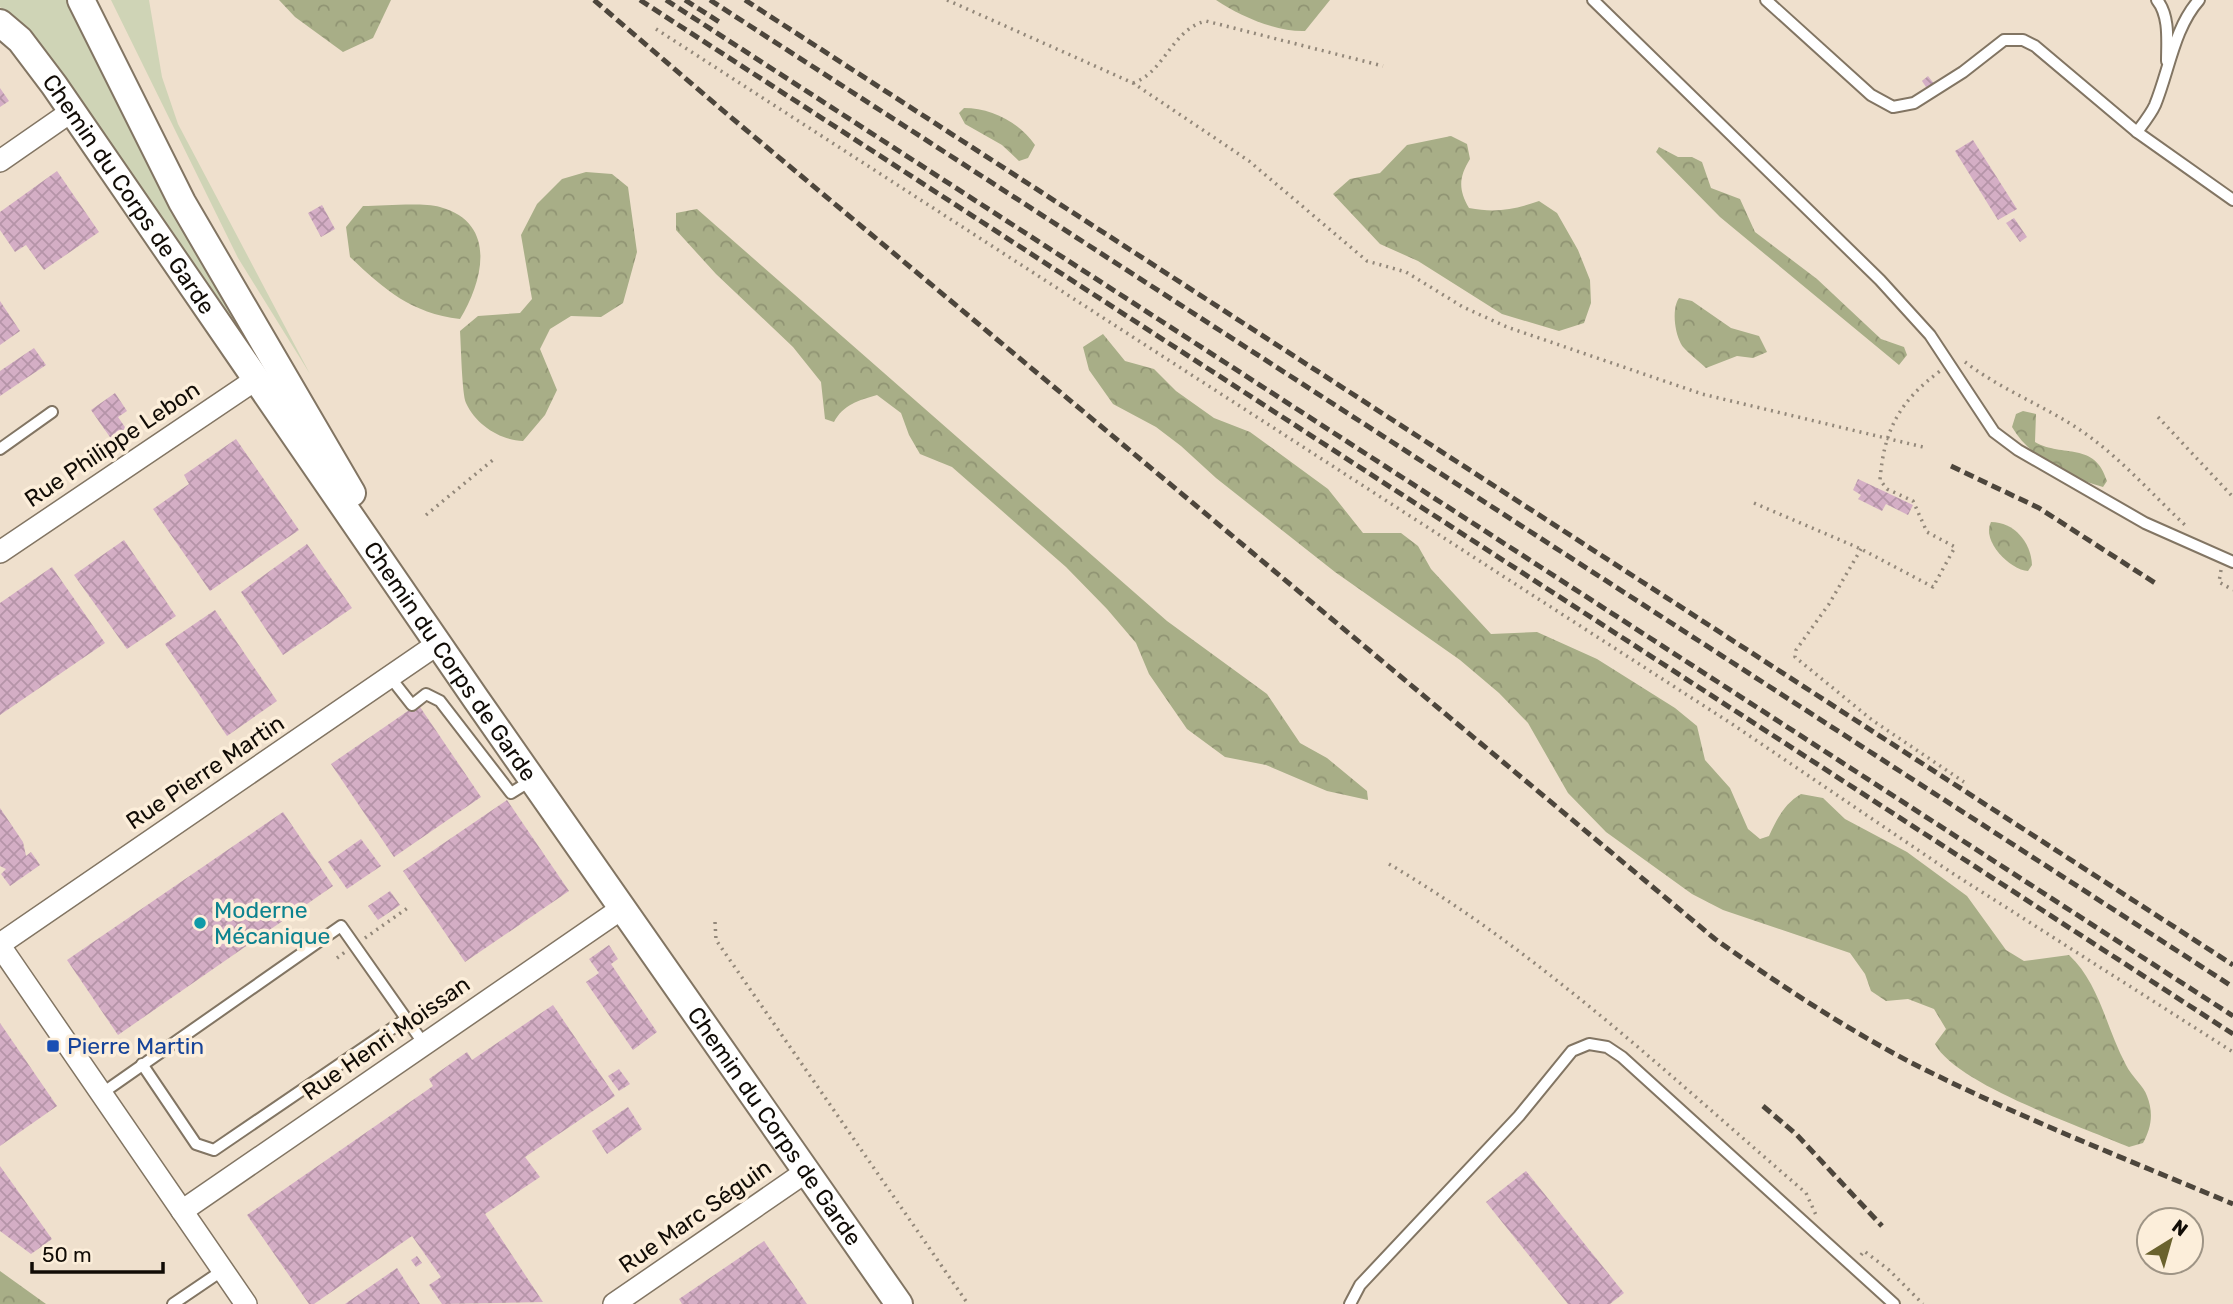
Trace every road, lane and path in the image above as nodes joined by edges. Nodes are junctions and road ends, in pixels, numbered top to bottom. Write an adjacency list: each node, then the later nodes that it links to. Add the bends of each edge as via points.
1 (80, 0): 34 (street, via 182,202)
2 (947, 0): 11 (path)
3 (1593, 0): 17 (lane, via 1880,280 1930,335)
4 (1766, 0): 13 (lane, via 1871,95 1893,107 1914,103 2011,38 2035,46)
5 (2157, 0): 9 (lane, via 2166,24)
6 (2199, 0): 9 (lane)
7 (0, 23): 12 (street, Chemin du Corps de Garde, via 20,40)
8 (656, 29): 46 (path)
9 (2168, 65): 13 (lane, via 2155,107)
10 (1383, 66): 11 (path, via 1206,21 1190,27 1150,74)
11 (1133, 83): 21 (path, via 1249,161 1367,261 1406,272 1463,307 1532,336 1702,394)
12 (72, 111): 14 (street); 18 (street, Chemin du Corps de Garde)
13 (2137, 132): 15 (lane)
14 (0, 161)
15 (2233, 200)
16 (1961, 359): 28 (path, via 2092,438)
17 (1949, 365): 21 (path, via 1913,391); 31 (lane, via 1994,432 2018,450 2145,523)
18 (255, 380): 30 (street, Rue Philippe Lebon); 34 (street, Chemin du Corps de Garde)
19 (52, 412): 23 (lane)
20 (2158, 417): 25 (path)
21 (1886, 438): 22 (path); 29 (path, via 1882,485 1913,501 1927,532 1955,547 1933,587)
22 (1923, 447)
23 (0, 449)
24 (494, 459): 27 (path)
25 (2233, 498)
26 (1754, 503): 29 (path)
27 (426, 514)
28 (2191, 530)
29 (1861, 549): 37 (path, via 1795,657 1872,720)
30 (0, 552)
31 (2220, 558): 32 (lane); 33 (path, via 2219,582)
32 (2233, 562)
33 (2233, 590)
34 (439, 643): 35 (street, Rue Pierre Martin); 36 (street, Chemin du Corps de Garde)
35 (390, 677): 36 (lane, via 412,705 426,694 440,701 511,793); 41 (street, Rue Pierre Martin)
36 (532, 780): 39 (street, Chemin du Corps de Garde)
37 (1964, 782)
38 (409, 906): 42 (path)
39 (621, 909): 45 (street, Rue Henri Moissan); 49 (street, Chemin du Corps de Garde)
40 (715, 922): 56 (path, via 716,940 751,993)
41 (0, 945): 48 (street)
42 (355, 945): 43 (path); 44 (lane); 47 (lane, via 341,926)
43 (337, 958)
44 (406, 1019): 45 (lane); 47 (lane, via 214,1150 197,1144)
45 (424, 1044): 50 (street, Rue Henri Moissan)
46 (2233, 1052)
47 (142, 1065): 48 (lane)
48 (101, 1094): 50 (street)
49 (807, 1171): 54 (street, Rue Marc Séguin); 55 (street, Chemin du Corps de Garde)
50 (181, 1211): 51 (street)
51 (223, 1270): 52 (lane); 53 (street)
52 (173, 1304)
53 (246, 1304)
54 (614, 1304)
55 (899, 1304)
56 (968, 1304)
57 (1350, 1304): 58 (lane, via 1360,1285 1519,1116 1572,1051 1589,1044 1607,1047 1622,1057)
58 (1894, 1304)

